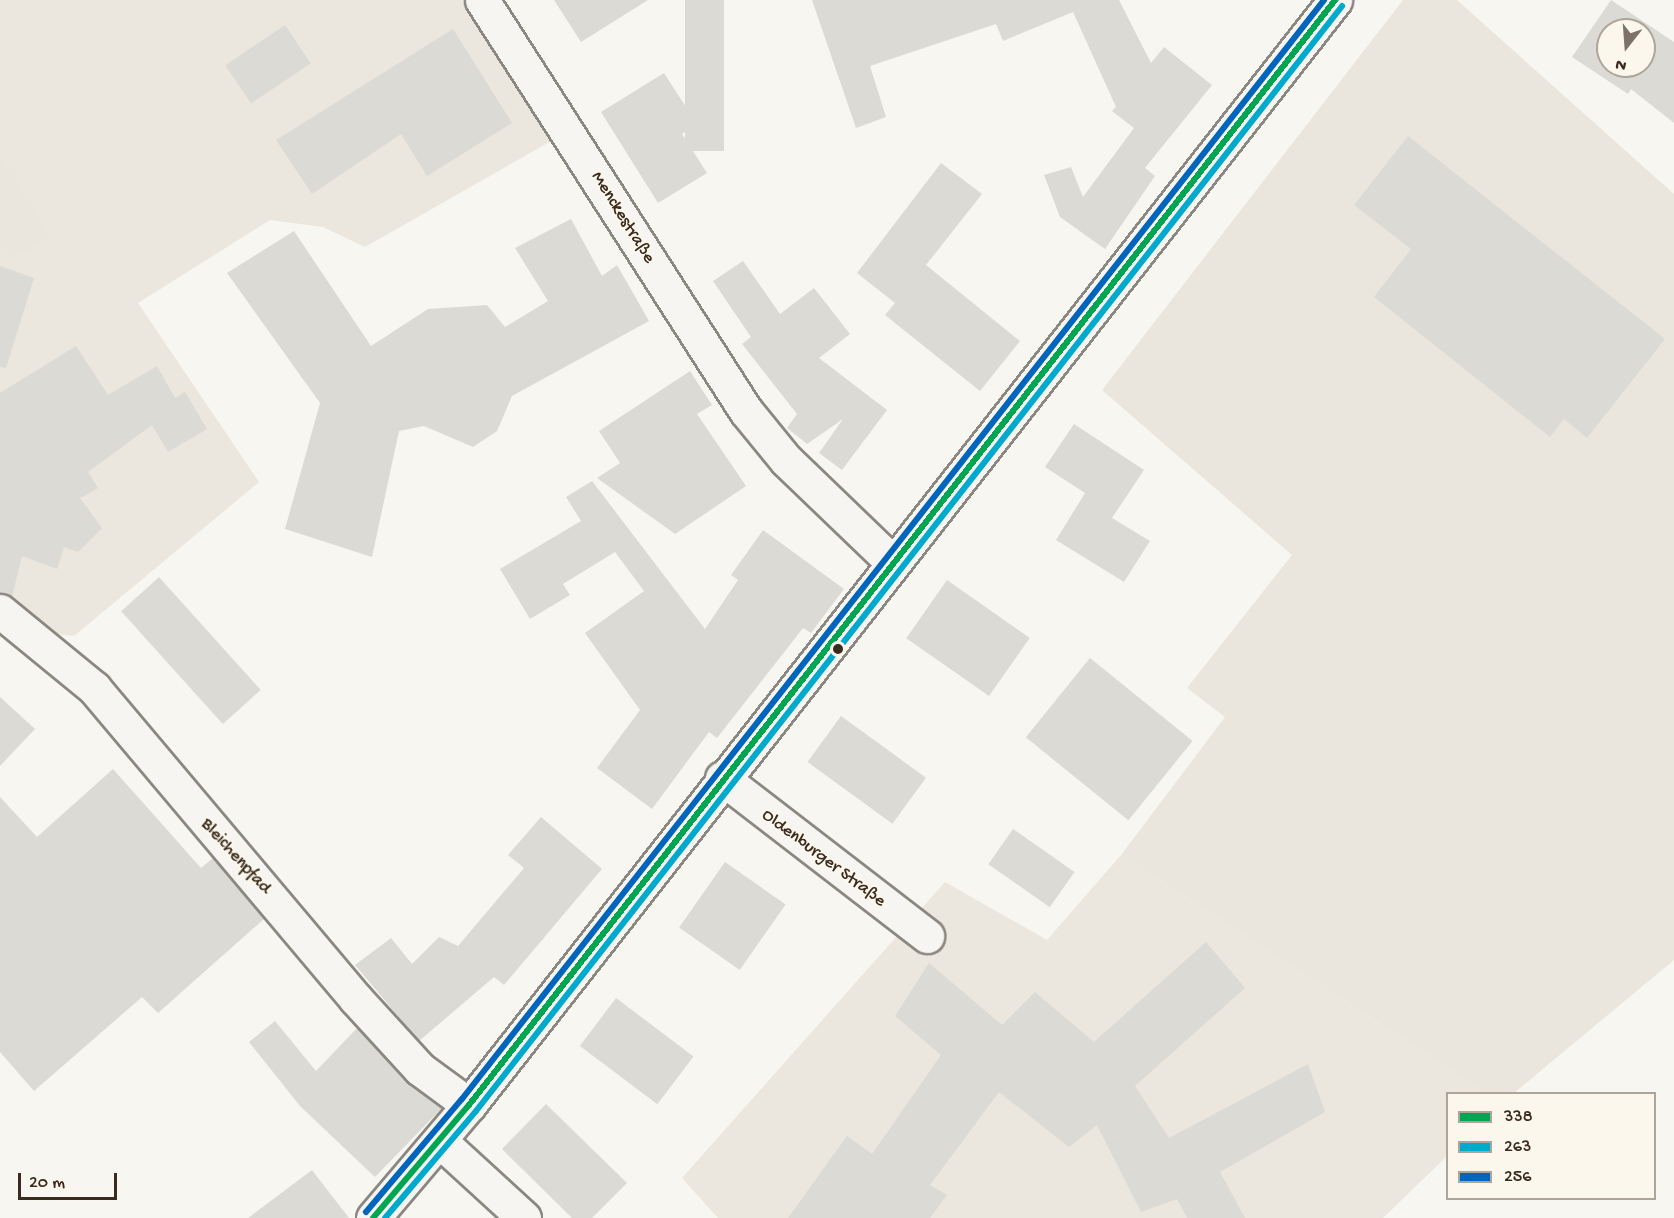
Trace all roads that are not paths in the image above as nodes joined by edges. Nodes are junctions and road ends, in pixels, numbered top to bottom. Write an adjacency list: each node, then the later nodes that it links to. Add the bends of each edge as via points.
1 (482, 0): 3 (street, Menckestraße, via 746,411 786,460)
2 (1335, 0): 3 (street)
3 (892, 562): 5 (street)
4 (0, 611): 7 (street, Bleichenpfad, via 94,688 355,998 420,1069)
5 (722, 778): 6 (street, Oldenburger Straße); 7 (street)
6 (927, 936)
7 (469, 1105): 8 (street)
8 (440, 1141): 9 (street); 10 (street)
9 (373, 1218)
10 (524, 1218)

